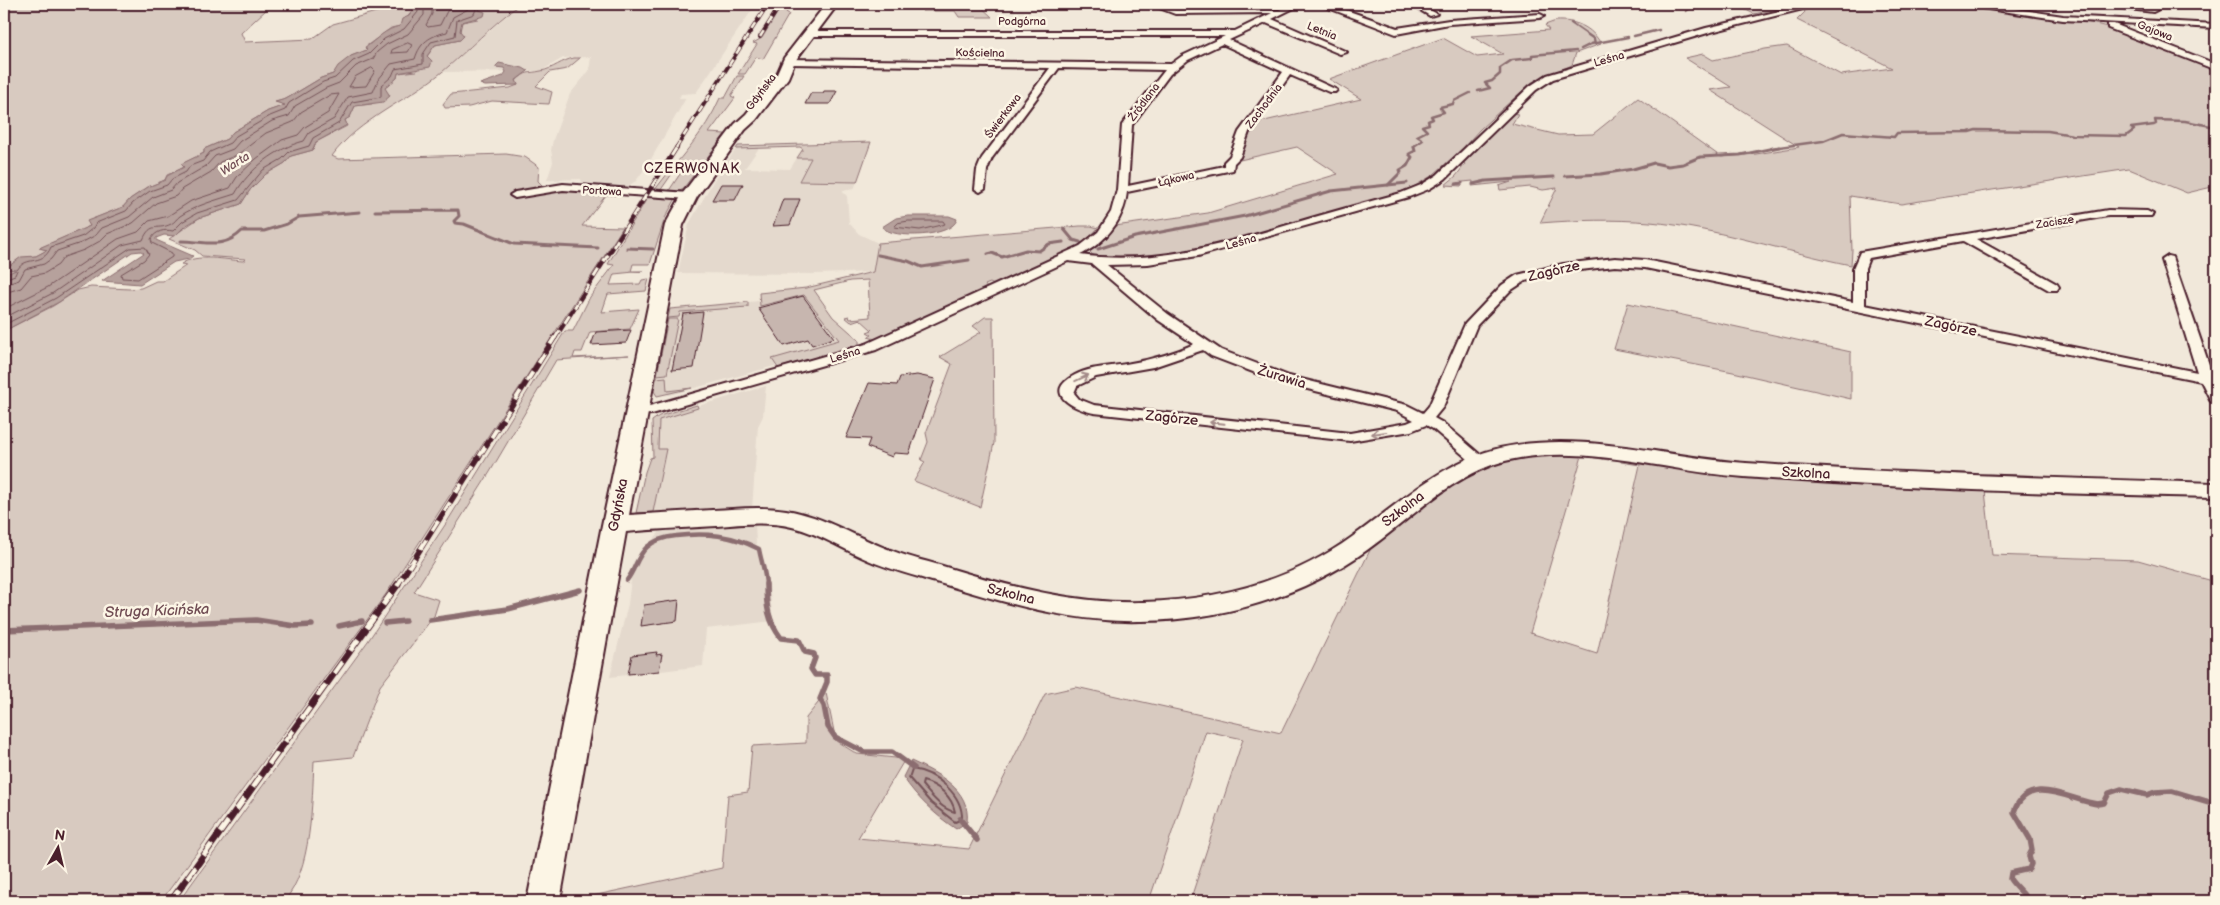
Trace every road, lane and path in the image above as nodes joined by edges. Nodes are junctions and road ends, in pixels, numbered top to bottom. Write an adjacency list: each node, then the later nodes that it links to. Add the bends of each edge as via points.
1 (832, 4): 17 (main road, Gdyńska)
2 (1153, 4): 10 (street, via 1176,12)
3 (1298, 4): 10 (street, Źródlana)
4 (1322, 4): 12 (street, via 1396,31 1449,22)
5 (1414, 4): 11 (street)
6 (1819, 4): 36 (street, Leśna, via 1709,30 1550,77 1533,88 1440,176 1425,187 1405,195 1189,256)
7 (1968, 4): 14 (street, via 2044,16)
8 (2106, 4): 9 (street)
9 (2153, 7): 15 (street)
10 (1280, 12): 13 (street, Źródlana)
11 (1433, 14)
12 (1540, 16)
13 (1264, 19): 18 (street, Źródlana); 20 (street, Letnia)
14 (2097, 20): 15 (street); 23 (street, Gajowa)
15 (2162, 24): 16 (street)
16 (2216, 26)
17 (810, 33): 18 (street, Podgórna); 21 (main road, Gdyńska)
18 (1235, 33): 19 (street, Źródlana)
19 (1221, 40): 24 (street, Źródlana); 25 (street, Zachodnia)
20 (1343, 52)
21 (789, 61): 22 (street, Kościelna); 31 (main road, Gdyńska, via 774,74 746,111 740,127)
22 (1057, 65): 24 (street, Kościelna); 28 (street, Świerkowa, via 987,158)
23 (2216, 66)
24 (1172, 67): 29 (street, Źródlana, via 1127,125)
25 (1288, 71): 26 (street, Zachodnia); 27 (street, Zachodnia, via 1244,132)
26 (1332, 90)
27 (1229, 168): 29 (street, Łąkowa)
28 (980, 189)
29 (1122, 190): 34 (street, Źródlana, via 1117,212 1106,230 1084,249)
30 (515, 195): 31 (street, Portowa, via 563,188)
31 (689, 196): 42 (main road, Gdyńska, via 669,242)
32 (2147, 214): 33 (street, Zacisze, via 2108,213)
33 (1964, 237): 37 (street); 38 (street, Zacisze, via 1864,255 1859,268)
34 (1067, 258): 36 (street, Leśna); 42 (street, Leśna, via 871,347)
35 (2168, 260): 40 (street)
36 (1097, 263): 39 (street, Żurawia)
37 (2053, 287)
38 (1859, 307): 40 (street, Zagórze); 43 (street, Zagórze, via 1645,264 1589,264 1521,278 1506,288 1471,324 1436,407)
39 (1202, 344): 43 (street, Żurawia, via 1266,373 1390,404); 43 (street, Zagórze, one-way to 39, via 1398,431 1350,437 1094,409 1070,400 1069,388 1080,378 1161,361)
40 (2206, 378): 41 (street)
41 (2216, 398)
42 (636, 412): 46 (main road, Gdyńska)
43 (1425, 420): 44 (street, Żurawia, via 1443,430)
44 (1480, 462): 45 (main road, Szkolna, via 1524,451 1576,449 1743,470); 46 (main road, Szkolna, via 1430,489 1341,557 1305,576 1242,598 1145,612 1094,611 971,584 880,556 817,527 786,518 746,516)
45 (2216, 490)
46 (614, 525): 47 (main road, Gdyńska)
47 (543, 901)

